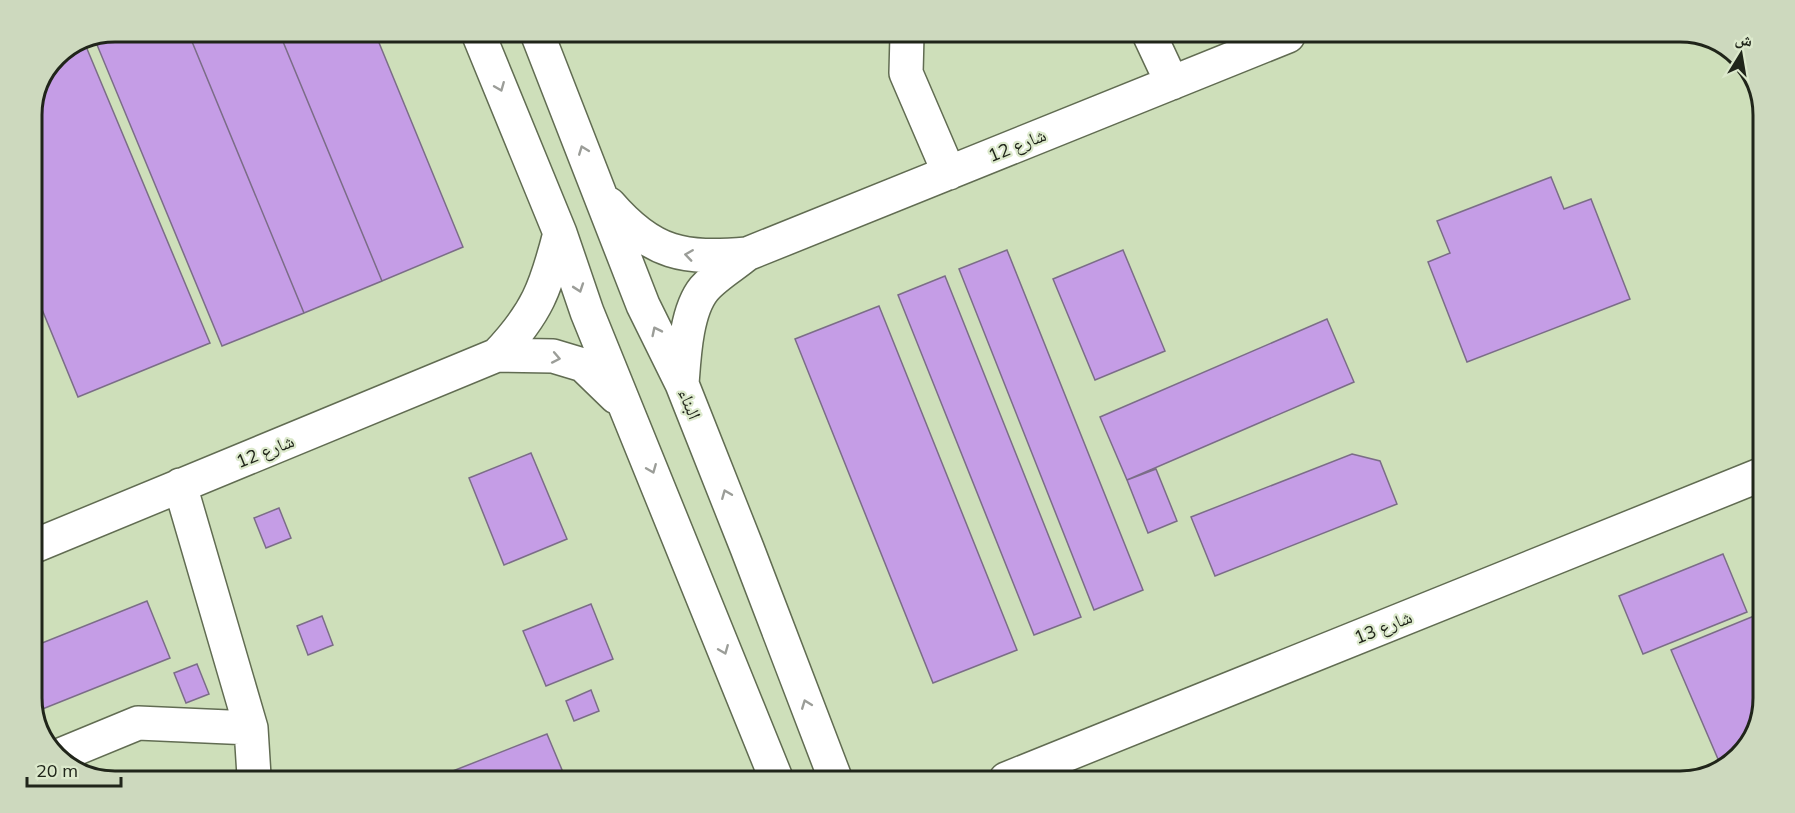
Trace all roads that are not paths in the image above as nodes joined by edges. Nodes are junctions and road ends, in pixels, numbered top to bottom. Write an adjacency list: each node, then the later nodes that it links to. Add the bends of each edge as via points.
1 (482, 42): 9 (street, one-way to 9)
2 (541, 42): 8 (street, البناء, one-way to 2)
3 (907, 42): 7 (street, via 906,73)
4 (1153, 42): 6 (street)
5 (1273, 42): 6 (street, شارع 12)
6 (1172, 83): 7 (street, شارع 12)
7 (949, 173): 10 (street, شارع 12)
8 (600, 194): 10 (street, شارع 12, one-way to 8, via 706,257 670,253 628,226); 12 (street, البناء, one-way to 8, via 644,305)
9 (560, 233): 11 (street, شارع 12, via 548,282 535,309); 13 (street, one-way to 13, via 587,312)
10 (747, 254): 12 (street, شارع 12, via 703,290 684,346)
11 (497, 355): 13 (street, شارع 12, one-way to 13, via 553,356 583,365); 15 (street, شارع 12)
12 (682, 384): 18 (street, البناء, one-way to 12)
13 (627, 408): 21 (street, one-way to 21)
14 (1753, 478): 24 (street, شارع 13)
15 (180, 485): 16 (street, شارع 12); 17 (street)
16 (42, 543)
17 (251, 728): 19 (street, via 138,723); 20 (street)
18 (819, 738): 22 (street, البناء); 23 (street)
19 (66, 753)
20 (254, 771)
21 (773, 771)
22 (832, 771)
23 (845, 771)
24 (1026, 771)

